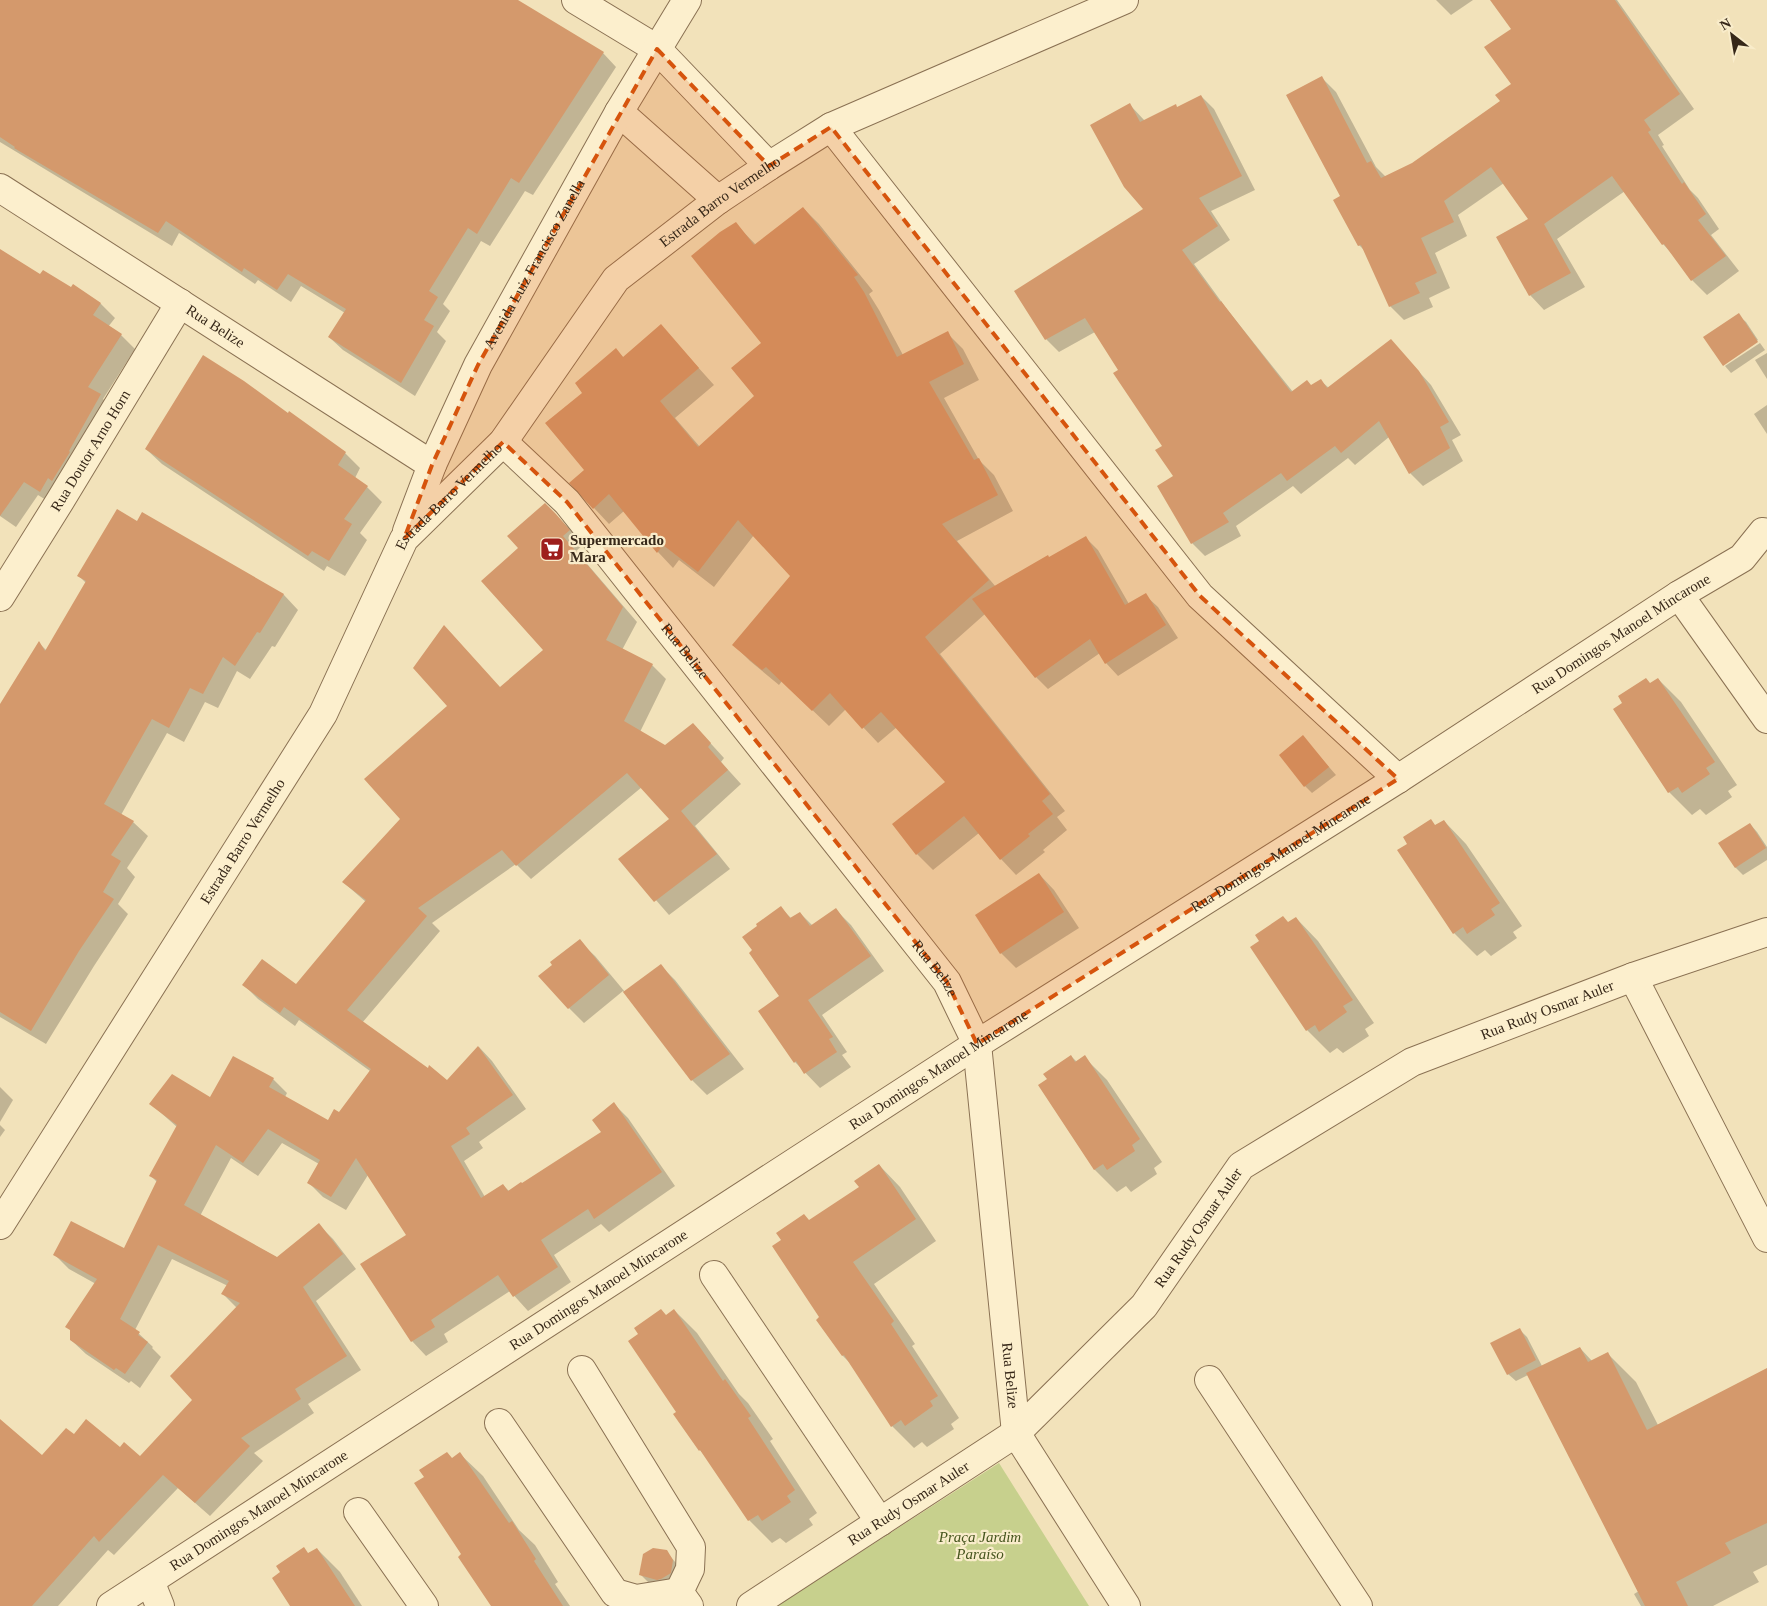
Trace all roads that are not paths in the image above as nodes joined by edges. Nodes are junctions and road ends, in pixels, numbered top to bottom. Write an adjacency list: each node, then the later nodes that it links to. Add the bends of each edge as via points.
1 (576, 0): 4 (street)
2 (687, 0): 4 (street, Avenida Luiz Francisco Zanella)
3 (1124, 0): 6 (street, Estrada Barro Vermelho)
4 (657, 49): 5 (street, Avenida Luiz Francisco Zanella); 7 (street)
5 (619, 112): 9 (street); 12 (street, Avenida Luiz Francisco Zanella, via 478,365)
6 (831, 127): 7 (street, Estrada Barro Vermelho); 18 (street, via 1200,596)
7 (769, 166): 9 (street, Estrada Barro Vermelho)
8 (0, 188): 10 (street, Rua Belize)
9 (718, 200): 11 (street, Estrada Barro Vermelho, via 616,279)
10 (180, 303): 12 (street, Rua Belize); 16 (street, Rua Doutor Arno Horn)
11 (502, 442): 14 (street, Estrada Barro Vermelho); 21 (street, Rua Belize, via 567,502 948,982)
12 (432, 465): 14 (street, Avenida Luiz Francisco Zanella)
13 (1763, 532): 15 (street, Rua Domingos Manoel Mincarone, via 1742,558)
14 (404, 539): 22 (street, Estrada Barro Vermelho, via 322,714)
15 (1679, 595): 17 (street); 18 (street, Rua Domingos Manoel Mincarone)
16 (0, 597)
17 (1767, 719)
18 (1398, 779): 21 (street, Rua Domingos Manoel Mincarone)
19 (1767, 932): 20 (street, Rua Rudy Osmar Auler)
20 (1633, 977): 23 (street); 28 (street, Rua Rudy Osmar Auler, via 1412,1062 1241,1166 1144,1306)
21 (978, 1044): 28 (street, Rua Belize); 31 (street, Rua Domingos Manoel Mincarone)
22 (0, 1225)
23 (1767, 1238)
24 (714, 1275): 30 (street)
25 (582, 1370): 32 (street, via 692,1547)
26 (1209, 1380): 37 (street)
27 (499, 1423): 32 (street, via 615,1592 636,1599)
28 (1016, 1433): 30 (street, Rua Rudy Osmar Auler); 36 (street, Rua Belize)
29 (358, 1512): 34 (street)
30 (880, 1522): 35 (street, Rua Rudy Osmar Auler)
31 (155, 1594): 33 (street, Rua Domingos Manoel Mincarone)
32 (684, 1599)
33 (111, 1606)
34 (424, 1606)
35 (751, 1606)
36 (1126, 1606)
37 (1358, 1606)

